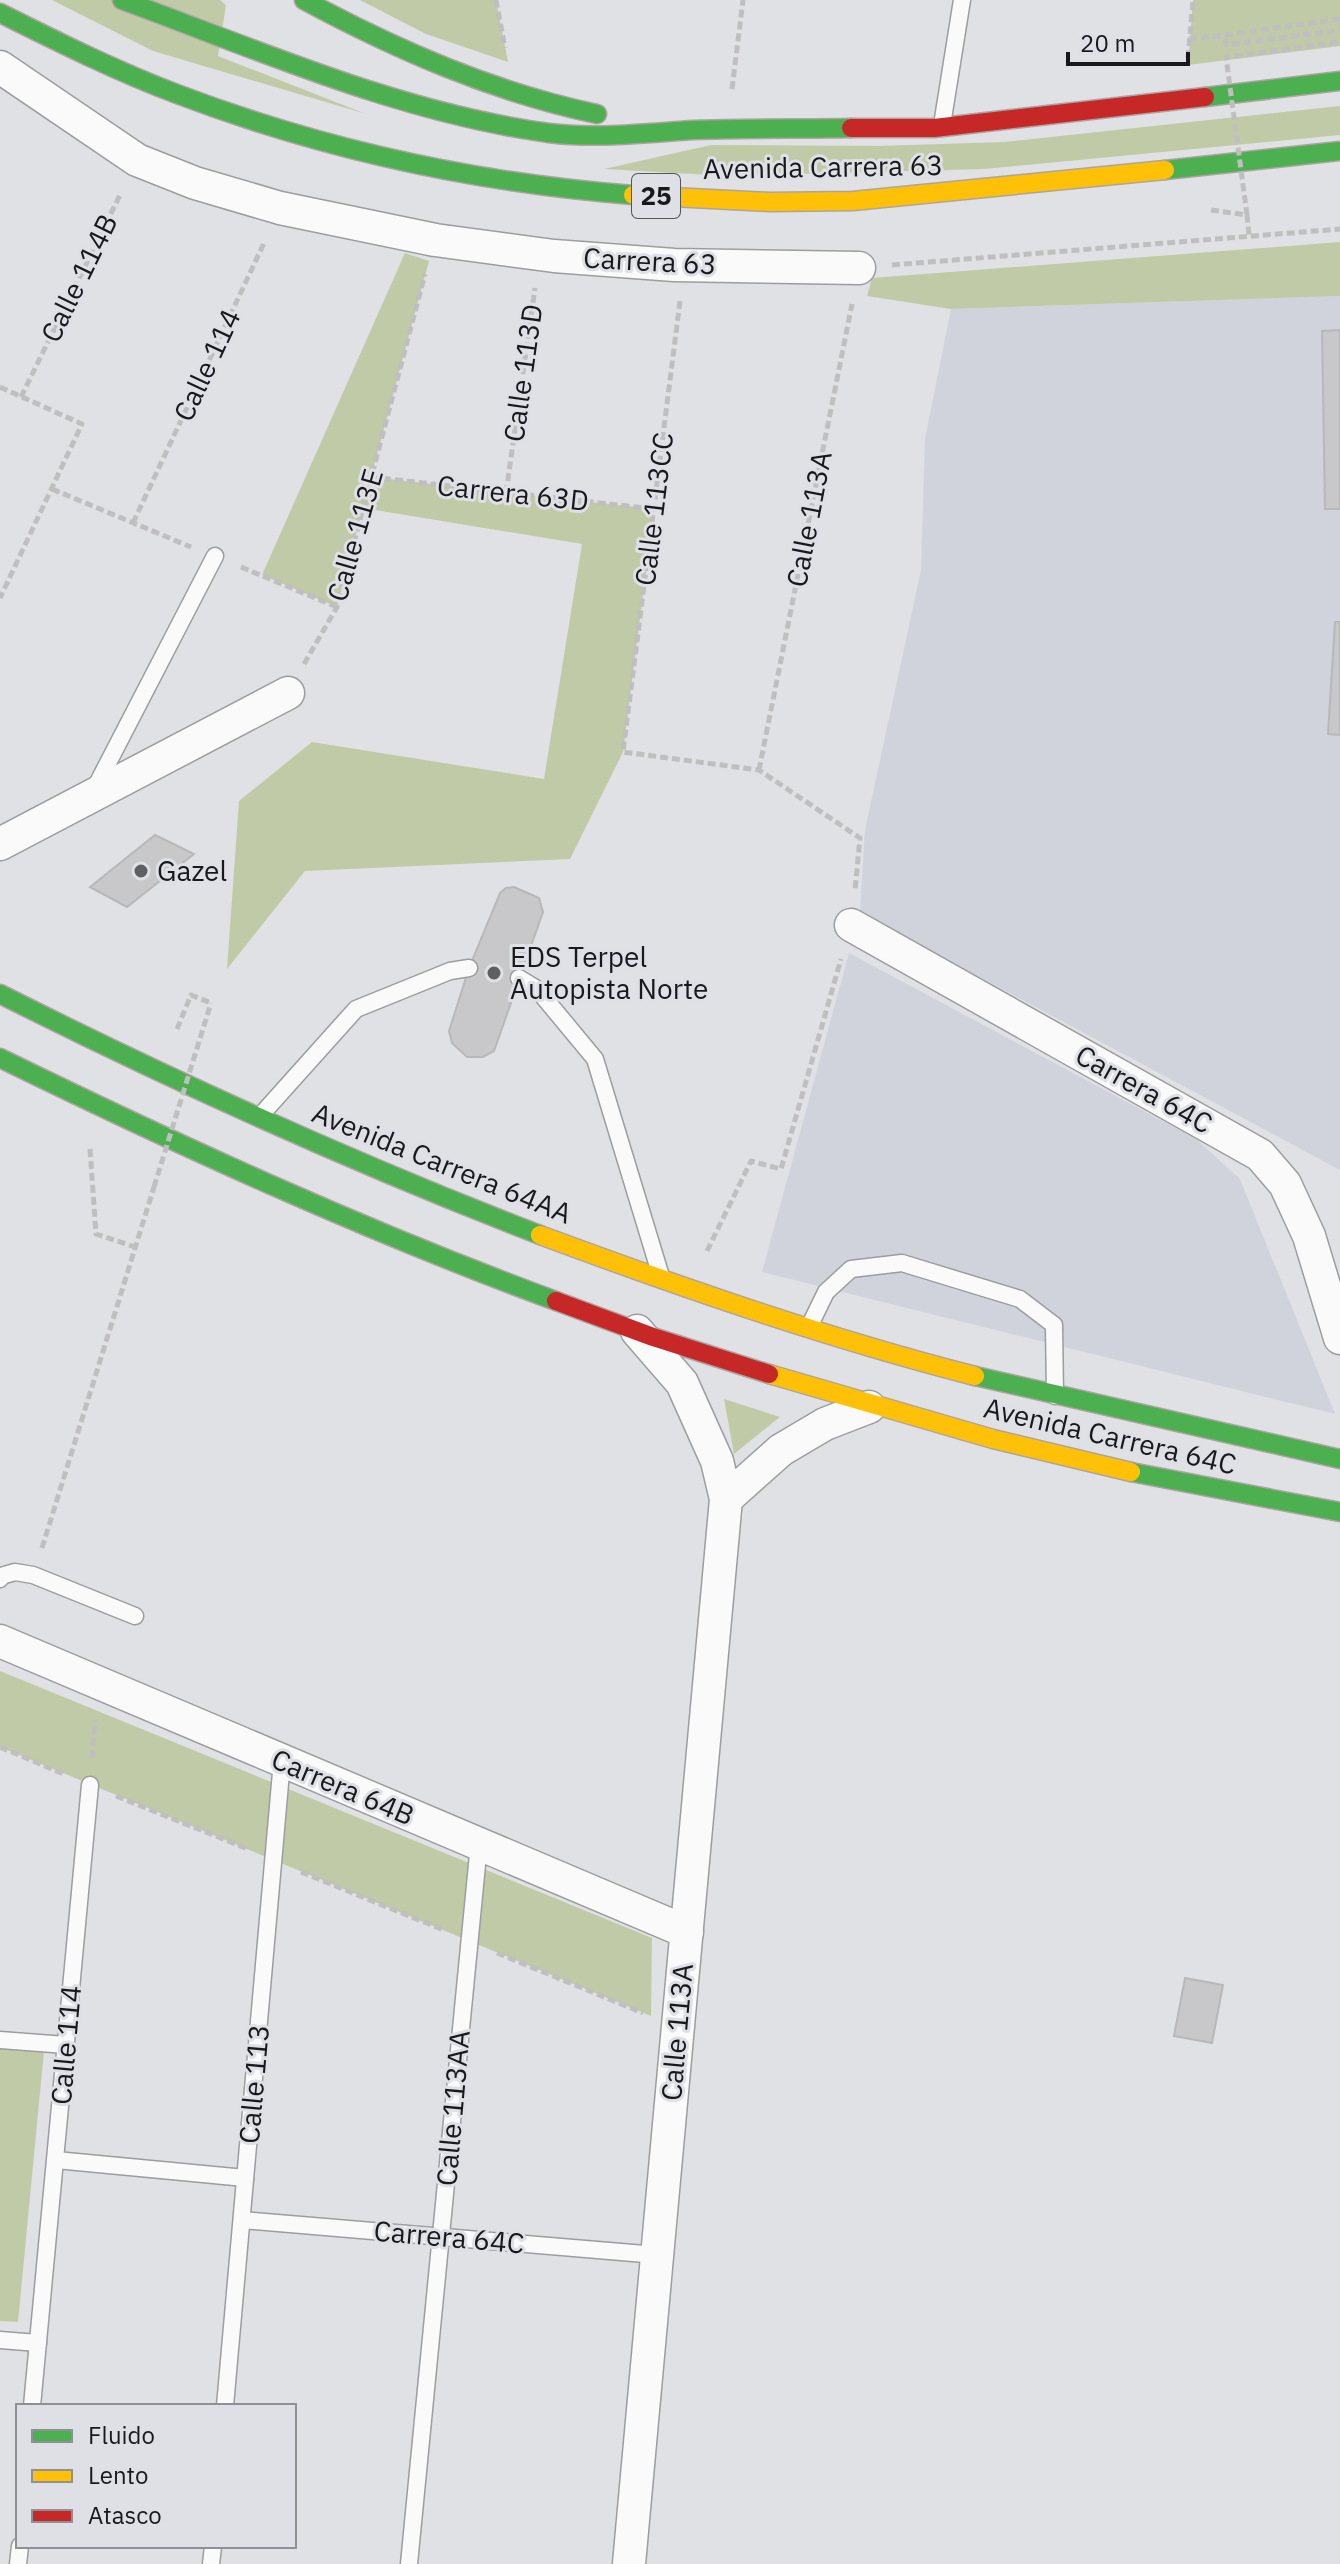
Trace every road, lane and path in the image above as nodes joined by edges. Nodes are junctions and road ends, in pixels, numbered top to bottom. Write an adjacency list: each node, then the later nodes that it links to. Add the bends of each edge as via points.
1 (122, 0): 17 (main road, Avenida Carrera 63, via 403,102 480,122 591,135)
2 (304, 0): 17 (main road, Avenida Carrera 63, via 498,89 608,116)
3 (736, 0): 6 (path)
4 (962, 0): 16 (lane)
5 (1193, 0): 11 (path)
6 (743, 3): 17 (path)
7 (1, 16): 18 (main road, Avenida Carrera 63 / 25, via 198,102 315,140 426,167 552,186 756,201 854,200)
8 (1340, 19): 10 (path)
9 (1340, 30): 10 (path, via 1226,45)
10 (1225, 35): 11 (path)
11 (1189, 39): 13 (path)
12 (1340, 42): 22 (path, bridge, via 1226,57)
13 (1188, 65)
14 (0, 67): 19 (street, Carrera 63)
15 (1340, 81): 16 (main road, Avenida Carrera 63)
16 (942, 127): 17 (main road, Avenida Carrera 63)
17 (727, 129)
18 (1340, 151)
19 (137, 160): 20 (street, Carrera 63); 28 (path, Calle 114B)
20 (280, 208): 23 (street, Carrera 63); 32 (path, Calle 114)
21 (1340, 229): 22 (path)
22 (1249, 236): 26 (path)
23 (435, 240): 24 (street, Carrera 63); 29 (path, Calle 113E)
24 (539, 254): 25 (street, Carrera 63); 30 (path, Calle 113D)
25 (685, 265): 26 (street, Carrera 63); 31 (path, Calle 113CC)
26 (859, 268): 36 (path, Calle 113A)
27 (0, 387): 28 (path)
28 (21, 397): 34 (path, via 82,424)
29 (371, 477): 30 (path, Carrera 63D); 35 (path, Calle 113E, via 337,607)
30 (506, 493): 31 (path, Carrera 63D)
31 (654, 509): 36 (path, Calle 113CC, via 623,752)
32 (133, 523)
33 (215, 556): 37 (lane)
34 (0, 598)
35 (288, 693): 37 (street)
36 (759, 770): 39 (path, via 860,838)
37 (90, 798): 38 (street)
38 (0, 844)
39 (851, 925): 49 (path, via 781,1169 751,1161); 52 (street, Carrera 64C, via 1260,1155 1285,1184 1309,1236)
40 (469, 968): 45 (lane, via 356,1009)
41 (519, 978): 48 (lane, via 537,989 595,1059)
42 (0, 994): 45 (main road, Avenida Carrera 64AA)
43 (177, 1029): 47 (path, bridge, via 191,995 211,1003)
44 (0, 1058): 50 (main road, via 369,1229)
45 (258, 1118): 48 (main road, Avenida Carrera 64AA)
46 (89, 1140): 47 (path, via 96,1234)
47 (135, 1247): 59 (path)
48 (661, 1279): 49 (main road, Avenida Carrera 64AA)
49 (688, 1289): 51 (main road, Avenida Carrera 64AA)
50 (635, 1328): 55 (main road); 57 (street, Calle 113A, via 682,1383 717,1461)
51 (808, 1328): 53 (main road, Avenida Carrera 64AA); 54 (lane, via 826,1292 851,1269 902,1263 1020,1299 1054,1325)
52 (1340, 1338)
53 (878, 1350): 54 (main road, Avenida Carrera 64C)
54 (1055, 1396): 56 (main road, Avenida Carrera 64C)
55 (869, 1407): 57 (street, via 825,1424 781,1450); 58 (main road, Avenida Carrera 64C, via 1127,1472)
56 (1340, 1459)
57 (726, 1499): 69 (street, Calle 113A)
58 (1340, 1512)
59 (33, 1575): 60 (lane, via 15,1572); 61 (lane)
60 (0, 1579)
61 (135, 1616)
62 (0, 1641): 63 (street, Carrera 64B)
63 (98, 1683): 65 (street, Carrera 64B); 66 (path)
64 (0, 1747): 66 (path)
65 (282, 1761): 67 (street, Carrera 64B); 68 (lane, Calle 113)
66 (90, 1785): 68 (path); 73 (lane, Calle 114)
67 (479, 1844): 69 (street, Carrera 64B); 70 (lane, Calle 113AA)
68 (274, 1860): 70 (path); 75 (lane, Calle 113)
69 (687, 1932): 71 (street, Calle 113A)
70 (469, 1941): 71 (path); 77 (lane, Calle 113AA)
71 (678, 2027): 78 (street, Calle 113A)
72 (0, 2040): 73 (lane)
73 (66, 2045): 74 (lane, Calle 114)
74 (56, 2160): 75 (lane); 80 (lane, Calle 114)
75 (245, 2178): 76 (lane, Calle 113)
76 (242, 2220): 77 (lane, Carrera 64C); 82 (lane, Calle 113)
77 (441, 2236): 78 (lane, Carrera 64C); 83 (lane, Calle 113AA)
78 (657, 2255): 84 (street, Calle 113A)
79 (0, 2340): 80 (lane)
80 (38, 2343): 81 (lane, Calle 114)
81 (32, 2404)
82 (225, 2404)
83 (409, 2564)
84 (629, 2564)

